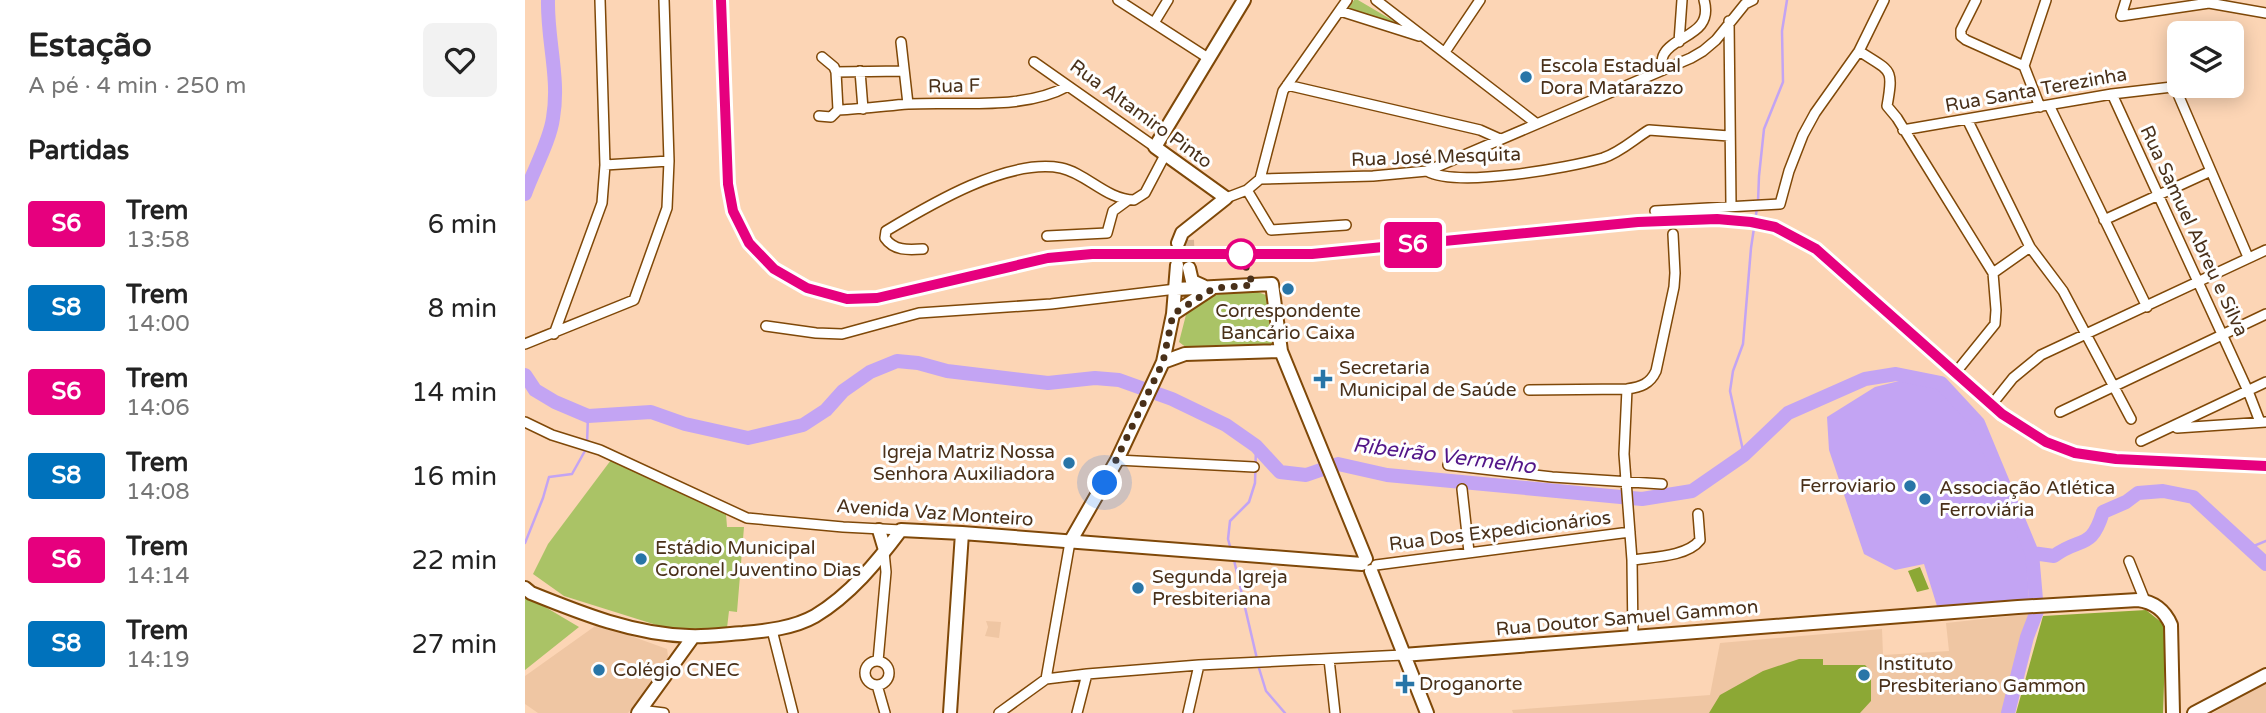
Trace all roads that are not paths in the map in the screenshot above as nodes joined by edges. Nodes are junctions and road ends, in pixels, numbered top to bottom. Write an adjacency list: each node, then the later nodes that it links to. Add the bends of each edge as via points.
1 (600, 0): 50 (street)
2 (664, 0): 49 (street)
3 (1118, 0): 21 (street)
4 (1168, 0): 21 (street)
5 (1244, 0): 28 (main road)
6 (1347, 0): 18 (street)
7 (1376, 0): 17 (street)
8 (1480, 0): 26 (street)
9 (1682, 0): 24 (street)
10 (1704, 0): 24 (street, via 1706,7 1696,31)
11 (1884, 0): 25 (street)
12 (1976, 0): 30 (street, via 1960,35)
13 (2046, 0): 30 (street)
14 (2126, 0): 16 (street, via 2121,16)
15 (1744, 1): 20 (street)
16 (2194, 2): 19 (street)
17 (1388, 4): 22 (street)
18 (1340, 11): 22 (street); 35 (street)
19 (2266, 13)
20 (1729, 21): 31 (street, via 1703,51); 46 (street)
21 (1154, 23): 28 (street)
22 (1424, 37): 26 (street)
23 (901, 42): 33 (street)
24 (1679, 42): 31 (street, via 1663,55)
25 (1859, 51): 45 (street, via 1890,74 1887,106); 58 (street, via 1803,135 1782,203)
26 (1445, 52): 44 (street)
27 (822, 57): 34 (street)
28 (1208, 58): 48 (main road)
29 (1034, 62): 36 (street, Rua Altamiro Pinto)
30 (2024, 66): 39 (street)
31 (1662, 70): 44 (street)
32 (860, 71): 33 (street); 34 (street); 40 (street)
33 (903, 71): 38 (street)
34 (836, 72): 41 (street)
35 (1287, 85): 47 (street, via 1480,130); 53 (street)
36 (1069, 86): 38 (street, Rua F, via 1004,102); 48 (street, Rua Altamiro Pinto)
37 (2112, 94): 39 (street, Rua Santa Terezinha); 52 (street, Rua Santa Terezinha, via 2174,88); 55 (street, Rua Samuel Abreu e Silva)
38 (908, 104): 40 (street, Rua F)
39 (2044, 106): 43 (street, Rua Santa Terezinha); 60 (street)
40 (863, 109): 41 (street, Rua F)
41 (838, 110): 42 (street, Rua F, via 831,117)
42 (819, 116)
43 (1967, 119): 45 (street, Rua Santa Terezinha); 65 (street)
44 (1537, 124): 47 (street)
45 (1903, 130): 69 (street)
46 (1729, 136): 51 (street, Rua José Mesquita, via 1654,129 1605,157 1555,169 1450,177); 58 (street)
47 (1500, 139): 51 (street)
48 (1160, 151): 56 (main road, Rua Altamiro Pinto); 57 (street, via 1142,196)
49 (669, 161): 50 (street); 77 (street, via 667,208 635,300)
50 (605, 165): 77 (street, via 602,203)
51 (1427, 171): 53 (street, Rua José Mesquita)
52 (2211, 172): 55 (street); 68 (street)
53 (1260, 179): 54 (street)
54 (1247, 190): 56 (street); 61 (street, via 1271,230)
55 (2158, 196): 60 (street); 70 (street, Rua Samuel Abreu e Silva)
56 (1226, 198): 64 (main road)
57 (1128, 200): 63 (street, via 1113,211 1107,233); 66 (street, via 1063,168 1024,168 969,186 887,231 888,243 904,251)
58 (1731, 205): 59 (street)
59 (1655, 211)
60 (2104, 220): 73 (street)
61 (1346, 225)
62 (1673, 234): 88 (street, via 1674,287 1656,371 1650,382)
63 (1047, 236)
64 (1185, 237)
65 (2030, 247): 69 (street); 78 (street)
66 (923, 249)
67 (2266, 250): 68 (street)
68 (2248, 257): 70 (street)
69 (1993, 273): 84 (street, via 1995,324)
70 (2198, 281): 73 (street); 79 (street, Rua Samuel Abreu e Silva)
71 (1214, 288): 72 (main road); 72 (main road, via 1195,284 1183,267); 74 (main road); 82 (main road, via 1272,284)
72 (1176, 289): 74 (main road); 76 (street, via 919,313 842,334)
73 (2147, 307): 78 (street)
74 (1173, 314): 80 (main road)
75 (2266, 314): 79 (street)
76 (766, 326)
77 (554, 334): 81 (street)
78 (2087, 334): 87 (street); 91 (street, via 2027,365)
79 (2223, 335): 87 (street); 90 (street, Rua Samuel Abreu e Silva)
80 (1169, 337): 83 (main road); 85 (main road)
81 (529, 343)
82 (1280, 351): 83 (main road); 115 (main road)
83 (1185, 354): 85 (main road)
84 (1961, 366)
85 (1161, 368): 98 (main road)
86 (2266, 382): 90 (street)
87 (2113, 386): 92 (street); 93 (street)
88 (1627, 389): 89 (street); 101 (street)
89 (1529, 390)
90 (2248, 391): 95 (street, Rua Samuel Abreu e Silva); 96 (street)
91 (1997, 398)
92 (2060, 412)
93 (2131, 419)
94 (525, 422): 105 (street, Avenida Vaz Monteiro, via 600,450 747,518)
95 (2263, 422): 96 (street)
96 (2171, 429): 97 (street)
97 (2141, 441)
98 (1117, 460): 100 (street); 110 (main road)
99 (1448, 465): 101 (street)
100 (1254, 467)
101 (1625, 484): 102 (street); 108 (street)
102 (1661, 484)
103 (1462, 489): 112 (street)
104 (1698, 514): 113 (street, via 1700,540 1696,545)
105 (879, 530): 106 (street, Avenida Vaz Monteiro); 111 (main road)
106 (901, 530): 107 (main road, Avenida Vaz Monteiro); 111 (main road)
107 (919, 530): 109 (main road, Avenida Vaz Monteiro); 111 (main road)
108 (1630, 532): 112 (street, Rua Dos Expedicionários); 113 (street)
109 (962, 533): 110 (main road, Avenida Vaz Monteiro); 133 (main road)
110 (1070, 542): 115 (main road, Avenida Vaz Monteiro); 127 (street)
111 (885, 551): 118 (main road, via 846,594 813,617); 123 (street)
112 (1469, 552): 115 (street, Rua Dos Expedicionários)
113 (1632, 560): 120 (street)
114 (2129, 561): 117 (street)
115 (1369, 565): 121 (main road)
116 (528, 590): 119 (main road, via 596,619)
117 (2145, 601): 120 (main road, Rua Doutor Samuel Gammon, via 2109,600); 139 (main road, via 2160,610 2171,625)
118 (772, 631): 119 (main road); 131 (street)
119 (693, 637): 129 (main road)
120 (1633, 638): 121 (main road, Rua Doutor Samuel Gammon)
121 (1403, 655): 122 (street, Rua Doutor Samuel Gammon); 138 (main road)
122 (1329, 659): 124 (street, Rua Doutor Samuel Gammon); 137 (street)
123 (878, 661): 128 (street, via 885,663 889,673 887,680); 128 (street, via 865,672)
124 (1199, 665): 125 (street, Rua Doutor Samuel Gammon); 136 (street)
125 (1087, 674): 127 (street, Rua Doutor Samuel Gammon); 135 (street)
126 (2266, 675): 140 (main road)
127 (1047, 679): 134 (street, Rua Doutor Samuel Gammon)
128 (877, 685): 132 (street)
129 (639, 711): 130 (street)
130 (664, 713)
131 (793, 713)
132 (885, 713)
133 (950, 713)
134 (999, 713)
135 (1077, 713)
136 (1188, 713)
137 (1335, 713)
138 (1427, 713)
139 (2175, 713)
140 (2194, 713)

